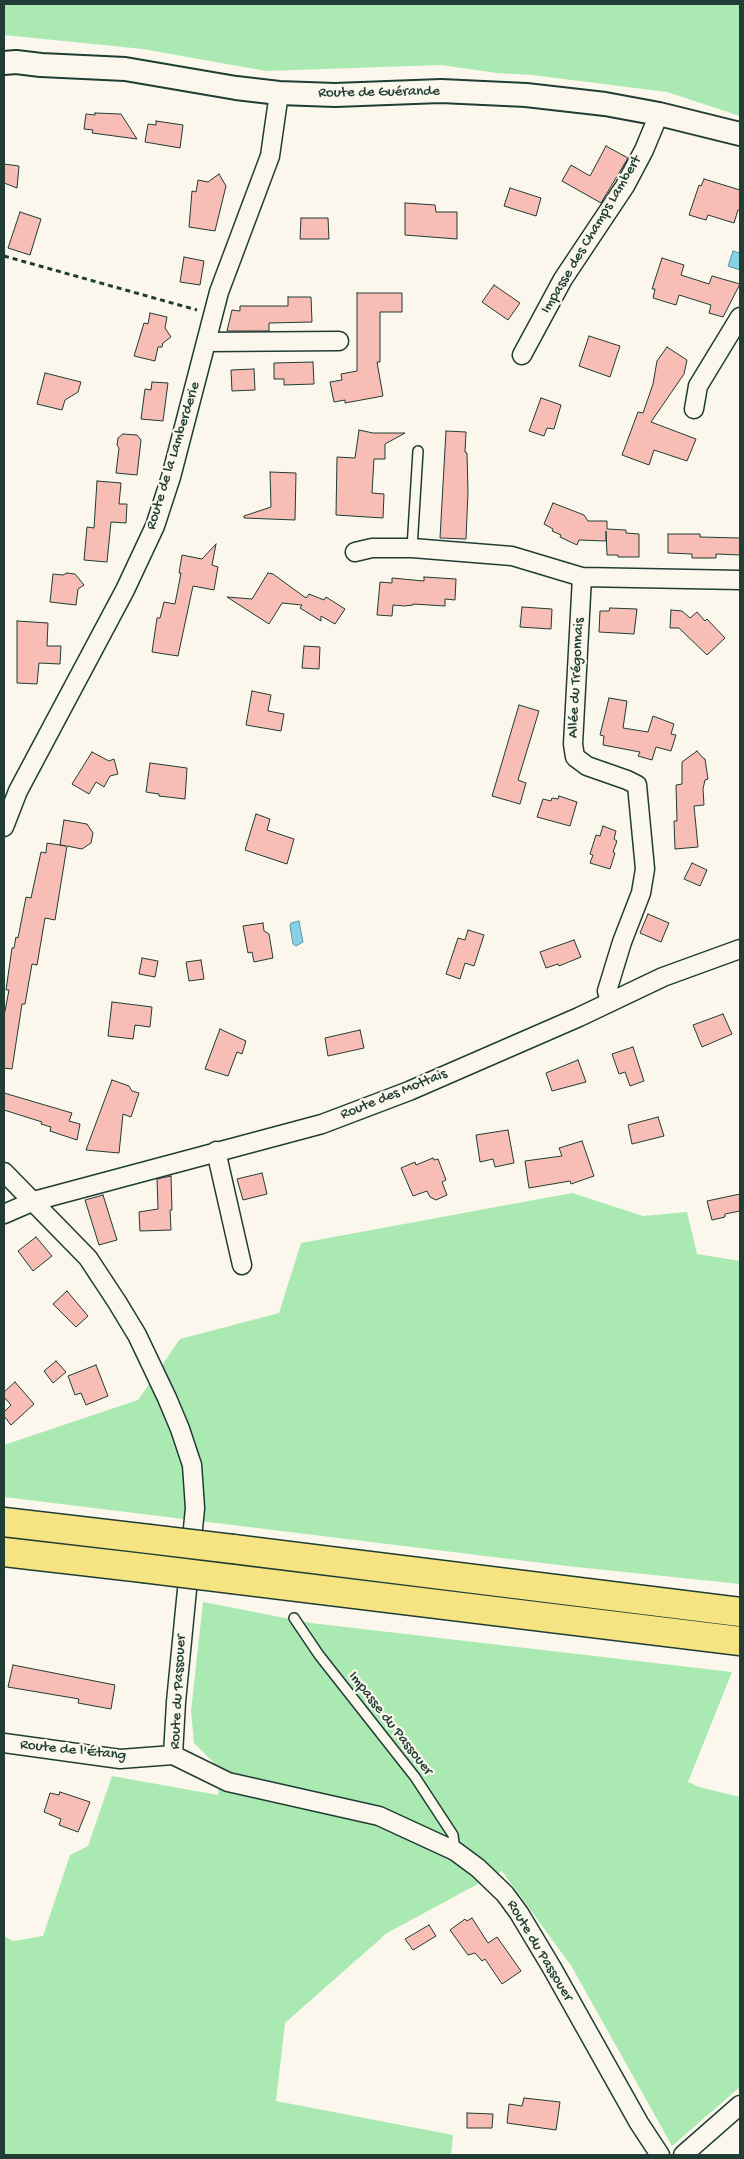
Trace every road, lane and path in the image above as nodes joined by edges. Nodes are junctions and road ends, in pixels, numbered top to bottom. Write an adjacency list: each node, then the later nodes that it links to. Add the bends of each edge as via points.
1 (8, 61): 2 (street, Route de Guérande, via 125,69)
2 (279, 93): 3 (street, Route de Guérande, via 487,92 582,101); 6 (street, Route de la Lamberderie, via 270,156)
3 (659, 114): 4 (street, Route de Guérande); 10 (street, Impasse des Champs Lambert, via 625,186 563,279)
4 (740, 134)
5 (4, 256): 6 (path)
6 (212, 314): 8 (street, Route de la Lamberderie)
7 (740, 317): 11 (street, via 698,386)
8 (206, 342): 9 (street); 17 (street, Route de la Lamberderie, via 155,526 125,590 18,791)
9 (339, 342)
10 (522, 355)
11 (694, 409)
12 (418, 451): 13 (lane)
13 (412, 548): 14 (street, via 372,548); 15 (street, via 512,556)
14 (355, 552)
15 (582, 578): 16 (street); 19 (street, Allée du Trégonnais, via 573,744 575,757 587,766 636,785 645,869 641,893 607,991)
16 (740, 580)
17 (4, 827)
18 (740, 949): 19 (street, Route des Mottais, via 663,977)
19 (610, 1002): 20 (street, Route des Mottais, via 409,1091 322,1124)
20 (216, 1151): 22 (street, Route des Mottais); 24 (street)
21 (4, 1172): 22 (street, Route du Passouer)
22 (34, 1201): 23 (street, Route des Mottais); 31 (street, Route du Passouer, via 88,1258 137,1335 180,1429 192,1466 196,1508)
23 (4, 1214)
24 (242, 1265)
25 (4, 1522): 27 (highway, bridge)
26 (4, 1552): 29 (highway, bridge)
27 (740, 1612)
28 (294, 1618): 32 (lane, Impasse du Passouer, via 415,1778 453,1835)
29 (740, 1641)
30 (4, 1743): 31 (street, Route de l'Étang, via 120,1759)
31 (173, 1755): 32 (street, Route du Passouer, via 228,1782 379,1816)
32 (455, 1851): 34 (street, Route du Passouer, via 505,1894 519,1913)
33 (740, 2105): 35 (street)
34 (660, 2155)
35 (683, 2155)

